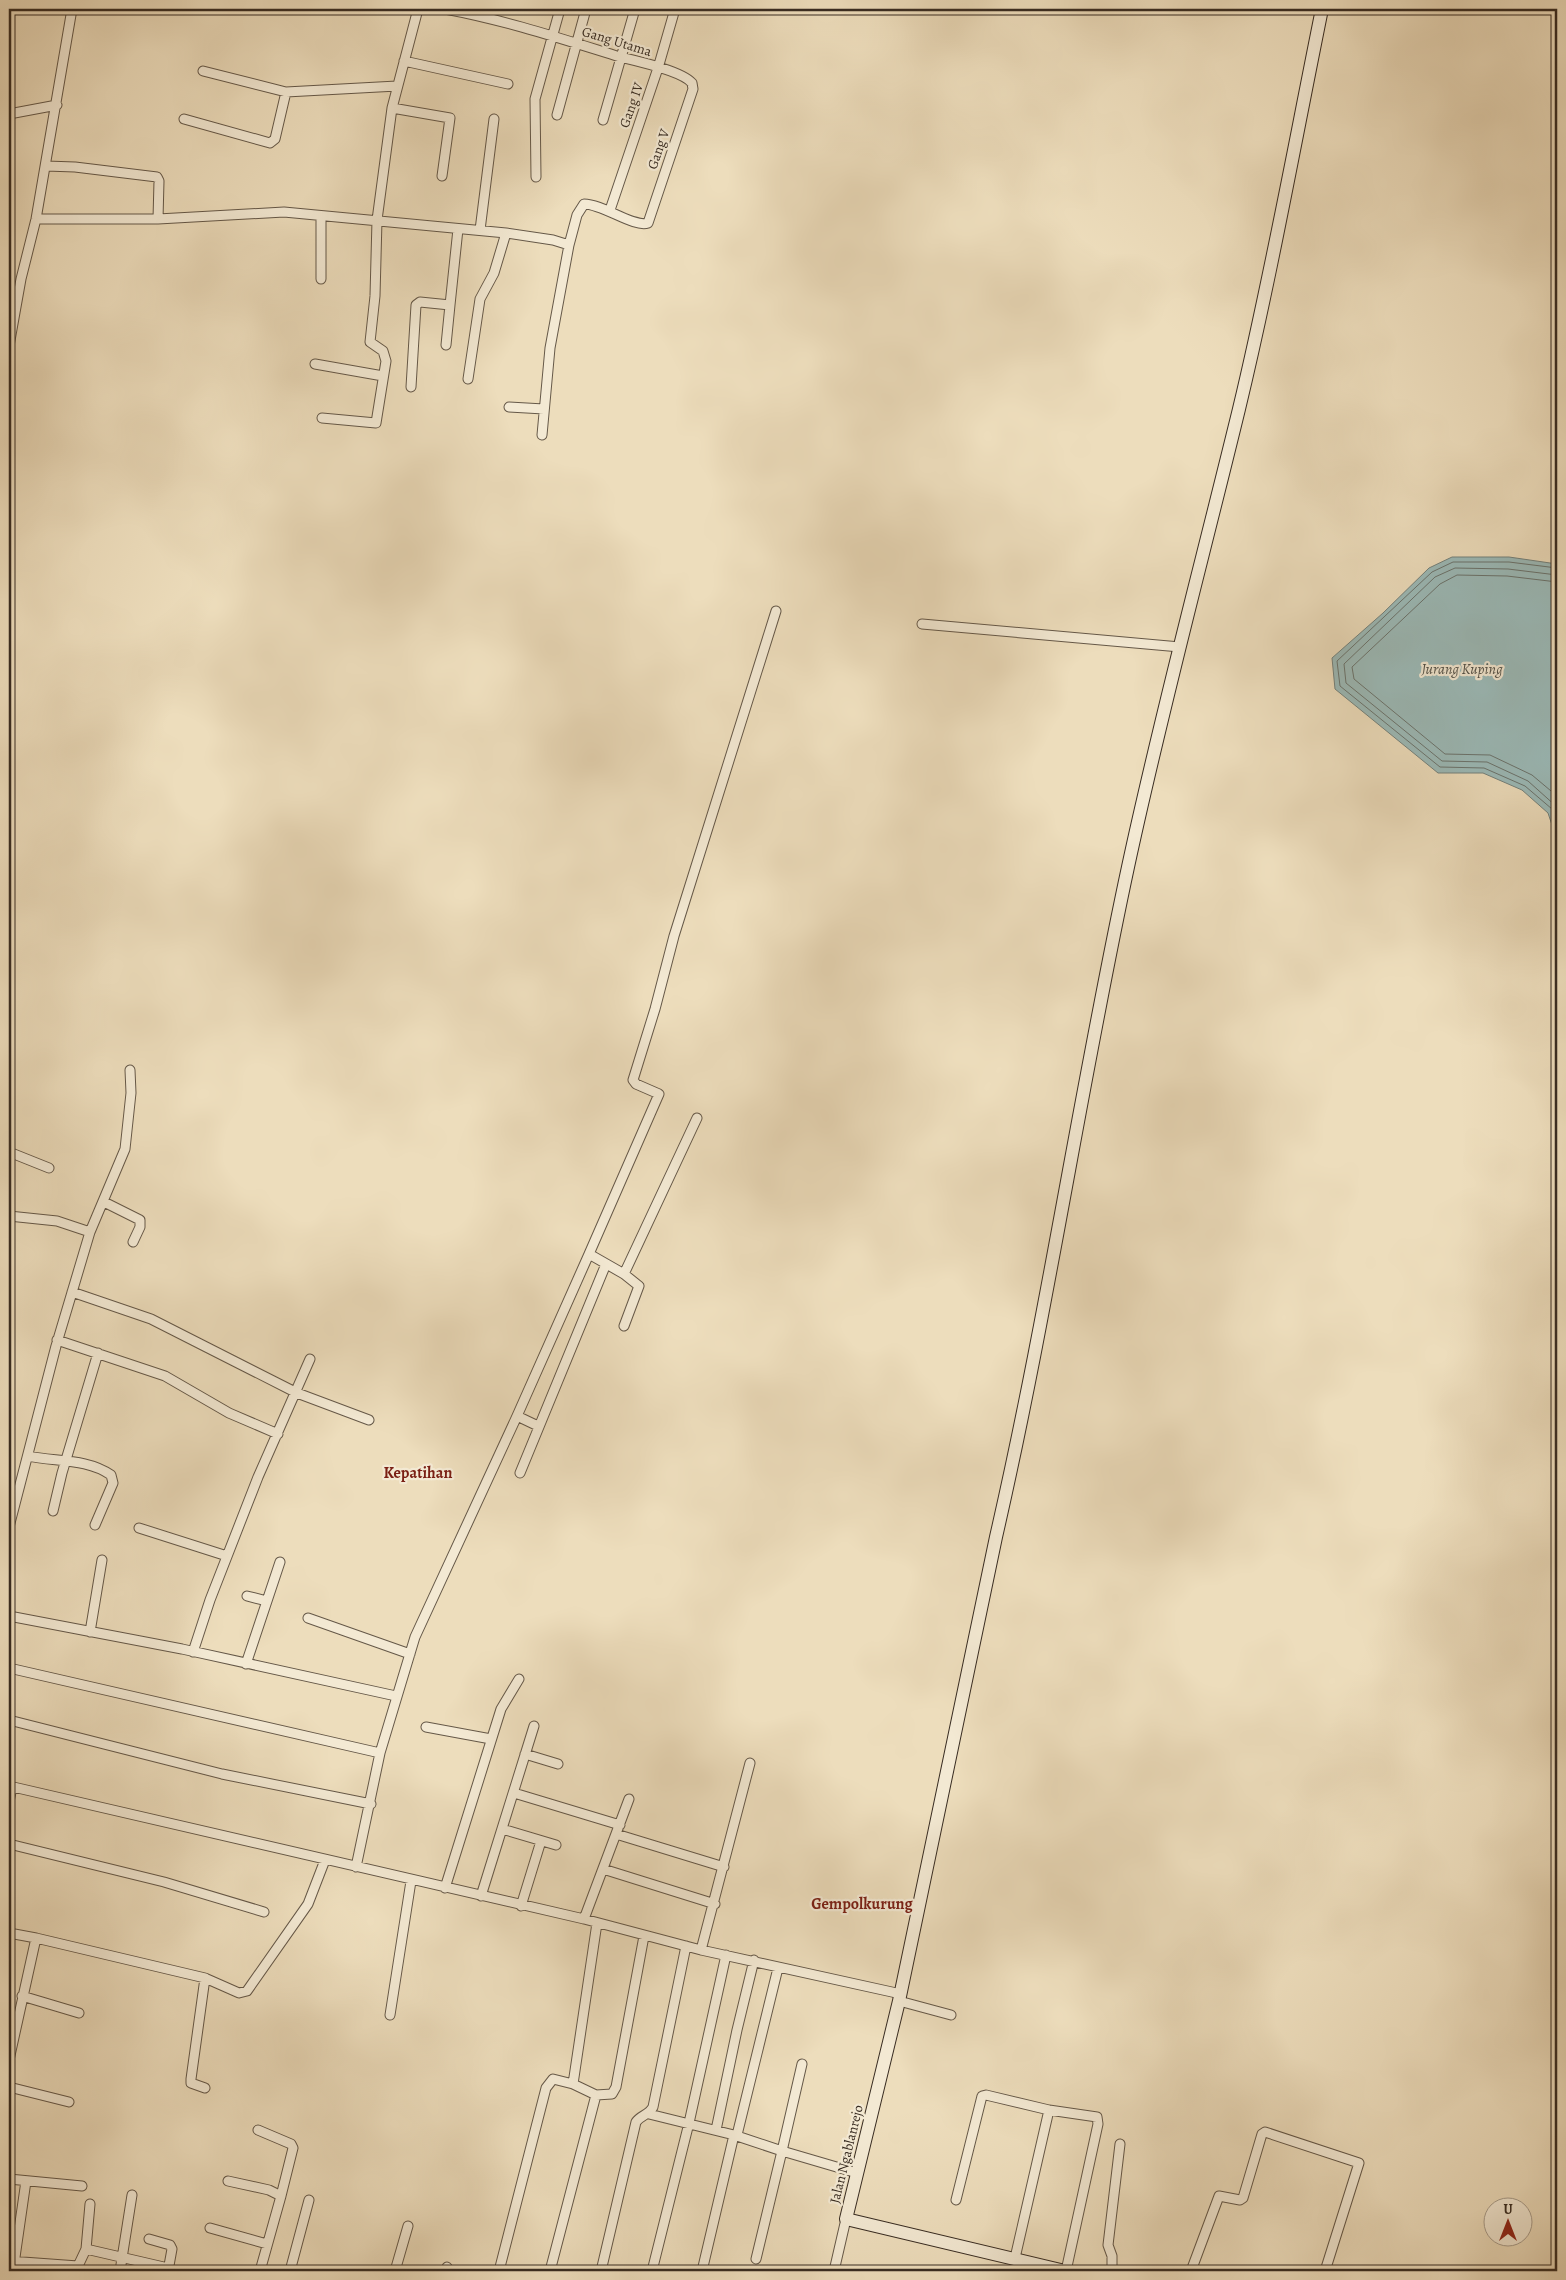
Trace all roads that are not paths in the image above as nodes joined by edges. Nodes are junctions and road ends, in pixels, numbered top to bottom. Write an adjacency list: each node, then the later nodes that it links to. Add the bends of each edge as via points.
1 (72, 9): 20 (street)
2 (418, 9): 13 (street)
3 (445, 9): 9 (street, Gang Utama)
4 (560, 9): 10 (street)
5 (586, 9): 11 (street)
6 (634, 9): 12 (street)
7 (675, 9): 14 (street, Gang IV)
8 (1322, 9): 53 (street, Jalan Ngablanrejo, via 1273,256)
9 (479, 12): 10 (street, Gang Utama)
10 (553, 36): 11 (street, Gang Utama); 29 (street, via 535,99)
11 (578, 43): 12 (street, Gang Utama); 23 (street)
12 (620, 57): 14 (street, Gang Utama); 26 (street)
13 (404, 61): 17 (street); 18 (street)
14 (658, 68): 16 (street, Gang Utama); 30 (street, Gang IV)
15 (203, 71): 19 (street)
16 (692, 83): 30 (street, Gang V, via 693,89 648,223 640,225)
17 (508, 84)
18 (397, 86): 19 (street); 21 (street)
19 (286, 92): 24 (street, via 275,139 270,142)
20 (57, 105): 22 (street); 27 (street)
21 (392, 108): 28 (street, via 450,118); 34 (street)
22 (9, 114)
23 (558, 115)
24 (184, 119)
25 (494, 119): 36 (street)
26 (603, 120)
27 (46, 166): 32 (street, via 157,177); 33 (street)
28 (442, 176)
29 (536, 177)
30 (610, 210): 38 (street, via 587,204 581,206)
31 (322, 216): 32 (street, via 284,212); 34 (street); 39 (street)
32 (158, 218): 33 (street)
33 (36, 220): 42 (street)
34 (377, 220): 35 (street); 44 (street, via 370,342 385,355)
35 (458, 228): 36 (street); 40 (street)
36 (480, 230): 37 (street)
37 (506, 233): 38 (street); 45 (street, via 494,273 480,299)
38 (569, 245): 48 (street, via 550,348)
39 (321, 279)
40 (450, 305): 41 (street); 46 (street, via 420,302 416,305)
41 (446, 345)
42 (9, 346)
43 (315, 364): 44 (street)
44 (383, 376): 49 (street, via 376,424)
45 (468, 379)
46 (412, 387)
47 (509, 407): 48 (street)
48 (544, 409): 50 (street)
49 (322, 418)
50 (542, 435)
51 (776, 611): 62 (street, via 674,936 633,1080 659,1094)
52 (922, 624): 53 (street)
53 (1180, 647): 136 (street, Jalan Ngablanrejo, via 1117,918 1013,1461)
54 (130, 1070): 58 (street, via 127,1137)
55 (697, 1118): 64 (street)
56 (9, 1152): 57 (street)
57 (49, 1168)
58 (104, 1202): 60 (street); 61 (street, via 140,1220)
59 (9, 1216): 60 (street, via 57,1221)
60 (90, 1232): 65 (street)
61 (133, 1242)
62 (589, 1254): 63 (street); 71 (street)
63 (606, 1264): 64 (street); 73 (street)
64 (624, 1274): 66 (street, via 639,1286)
65 (72, 1292): 67 (street); 70 (street, via 173,1328)
66 (624, 1326)
67 (57, 1340): 68 (street); 75 (street)
68 (98, 1353): 74 (street, via 164,1376 229,1413); 76 (street)
69 (310, 1359): 70 (street)
70 (296, 1393): 72 (street); 74 (street)
71 (518, 1416): 73 (street); 91 (street, via 431,1599)
72 (369, 1420)
73 (538, 1426): 77 (street)
74 (278, 1434): 82 (street)
75 (28, 1456): 76 (street); 80 (street)
76 (67, 1461): 78 (street); 79 (street, via 108,1473 113,1478)
77 (520, 1473)
78 (53, 1511)
79 (95, 1526)
80 (9, 1527)
81 (139, 1528): 82 (street)
82 (227, 1556): 90 (street)
83 (102, 1560): 89 (street)
84 (280, 1562): 86 (street)
85 (247, 1596): 86 (street)
86 (267, 1601): 92 (street)
87 (9, 1616): 89 (street)
88 (308, 1618): 91 (street)
89 (90, 1632): 90 (street)
90 (193, 1652): 92 (street)
91 (410, 1654): 95 (street)
92 (246, 1664): 95 (street)
93 (9, 1668): 100 (street)
94 (519, 1679): 99 (street, via 501,1709)
95 (396, 1696): 100 (street)
96 (9, 1720): 108 (street, via 222,1774)
97 (534, 1726): 101 (street)
98 (426, 1727): 99 (street)
99 (492, 1739): 119 (street)
100 (380, 1753): 108 (street)
101 (525, 1754): 103 (street); 105 (street)
102 (750, 1763): 116 (street)
103 (558, 1764)
104 (11, 1787): 107 (street); 114 (street)
105 (514, 1793): 109 (street); 110 (street)
106 (629, 1799): 110 (street)
107 (9, 1802)
108 (370, 1804): 115 (street)
109 (502, 1829): 111 (street); 120 (street)
110 (618, 1830): 116 (street); 117 (street)
111 (541, 1841): 113 (street); 122 (street)
112 (9, 1844): 123 (street, via 164,1882)
113 (556, 1845)
114 (325, 1860): 115 (street); 134 (street, via 308,1904 247,1990 239,1993)
115 (356, 1866): 118 (street)
116 (724, 1867): 121 (street)
117 (603, 1869): 121 (street); 124 (street)
118 (411, 1880): 119 (street); 138 (street)
119 (445, 1888): 120 (street)
120 (481, 1896): 122 (street)
121 (715, 1904): 130 (street)
122 (521, 1906): 124 (street)
123 (264, 1912)
124 (584, 1920): 125 (street)
125 (596, 1923): 127 (street); 142 (street)
126 (9, 1933): 128 (street)
127 (644, 1936): 129 (street); 145 (street, via 616,2087 612,2094)
128 (36, 1938): 134 (street); 135 (street)
129 (686, 1946): 130 (street); 148 (street)
130 (701, 1950): 131 (street)
131 (726, 1955): 132 (street); 149 (street)
132 (754, 1960): 133 (street); 151 (street)
133 (778, 1968): 136 (street); 152 (street)
134 (206, 1978): 144 (street, via 190,2079 191,2083)
135 (22, 1996): 137 (street); 140 (street)
136 (900, 1998): 139 (street); 155 (street, Jalan Ngablanrejo)
137 (80, 2013)
138 (390, 2015)
139 (951, 2015)
140 (9, 2060)
141 (802, 2064): 154 (street)
142 (573, 2084): 145 (street); 181 (street, via 553,2079 546,2088)
143 (9, 2088): 146 (street)
144 (205, 2088)
145 (596, 2095): 182 (street)
146 (69, 2102)
147 (1050, 2110): 163 (street, via 982,2096); 172 (street); 187 (street, via 1097,2117 1098,2120)
148 (649, 2114): 149 (street); 183 (street, via 639,2117 636,2122)
149 (689, 2123): 151 (street); 184 (street)
150 (258, 2130): 161 (street, via 291,2144 293,2148)
151 (716, 2130): 152 (street)
152 (736, 2135): 154 (street); 185 (street)
153 (1120, 2144): 188 (street, via 1108,2245)
154 (782, 2151): 155 (street); 173 (street)
155 (857, 2174): 165 (street, Jalan Ngablanrejo)
156 (9, 2179): 157 (street)
157 (26, 2181): 159 (street); 174 (street)
158 (228, 2181): 161 (street, via 269,2190)
159 (82, 2186)
160 (132, 2195): 171 (street)
161 (281, 2196): 169 (street)
162 (309, 2200): 179 (street)
163 (956, 2200)
164 (90, 2204): 170 (street)
165 (846, 2219): 172 (street, Jalan Ngablanrejo); 186 (street)
166 (408, 2226): 180 (street)
167 (210, 2228): 169 (street)
168 (149, 2239): 175 (street, via 170,2245)
169 (267, 2244): 178 (street)
170 (86, 2249): 171 (street); 174 (street, via 77,2267)
171 (122, 2258): 175 (street); 177 (street)
172 (1015, 2258): 187 (street, Jalan Ngablanrejo)
173 (756, 2259)
174 (11, 2261): 176 (street)
175 (168, 2269)
176 (13, 2271)
177 (120, 2271)
178 (260, 2271)
179 (290, 2271)
180 (395, 2271)
181 (499, 2271)
182 (550, 2271)
183 (601, 2271)
184 (652, 2271)
185 (702, 2271)
186 (834, 2271)
187 (1065, 2271)
188 (1112, 2271)
189 (1191, 2271): 190 (street, via 1219,2196 1243,2198 1264,2132 1359,2163)
190 (1326, 2271)

